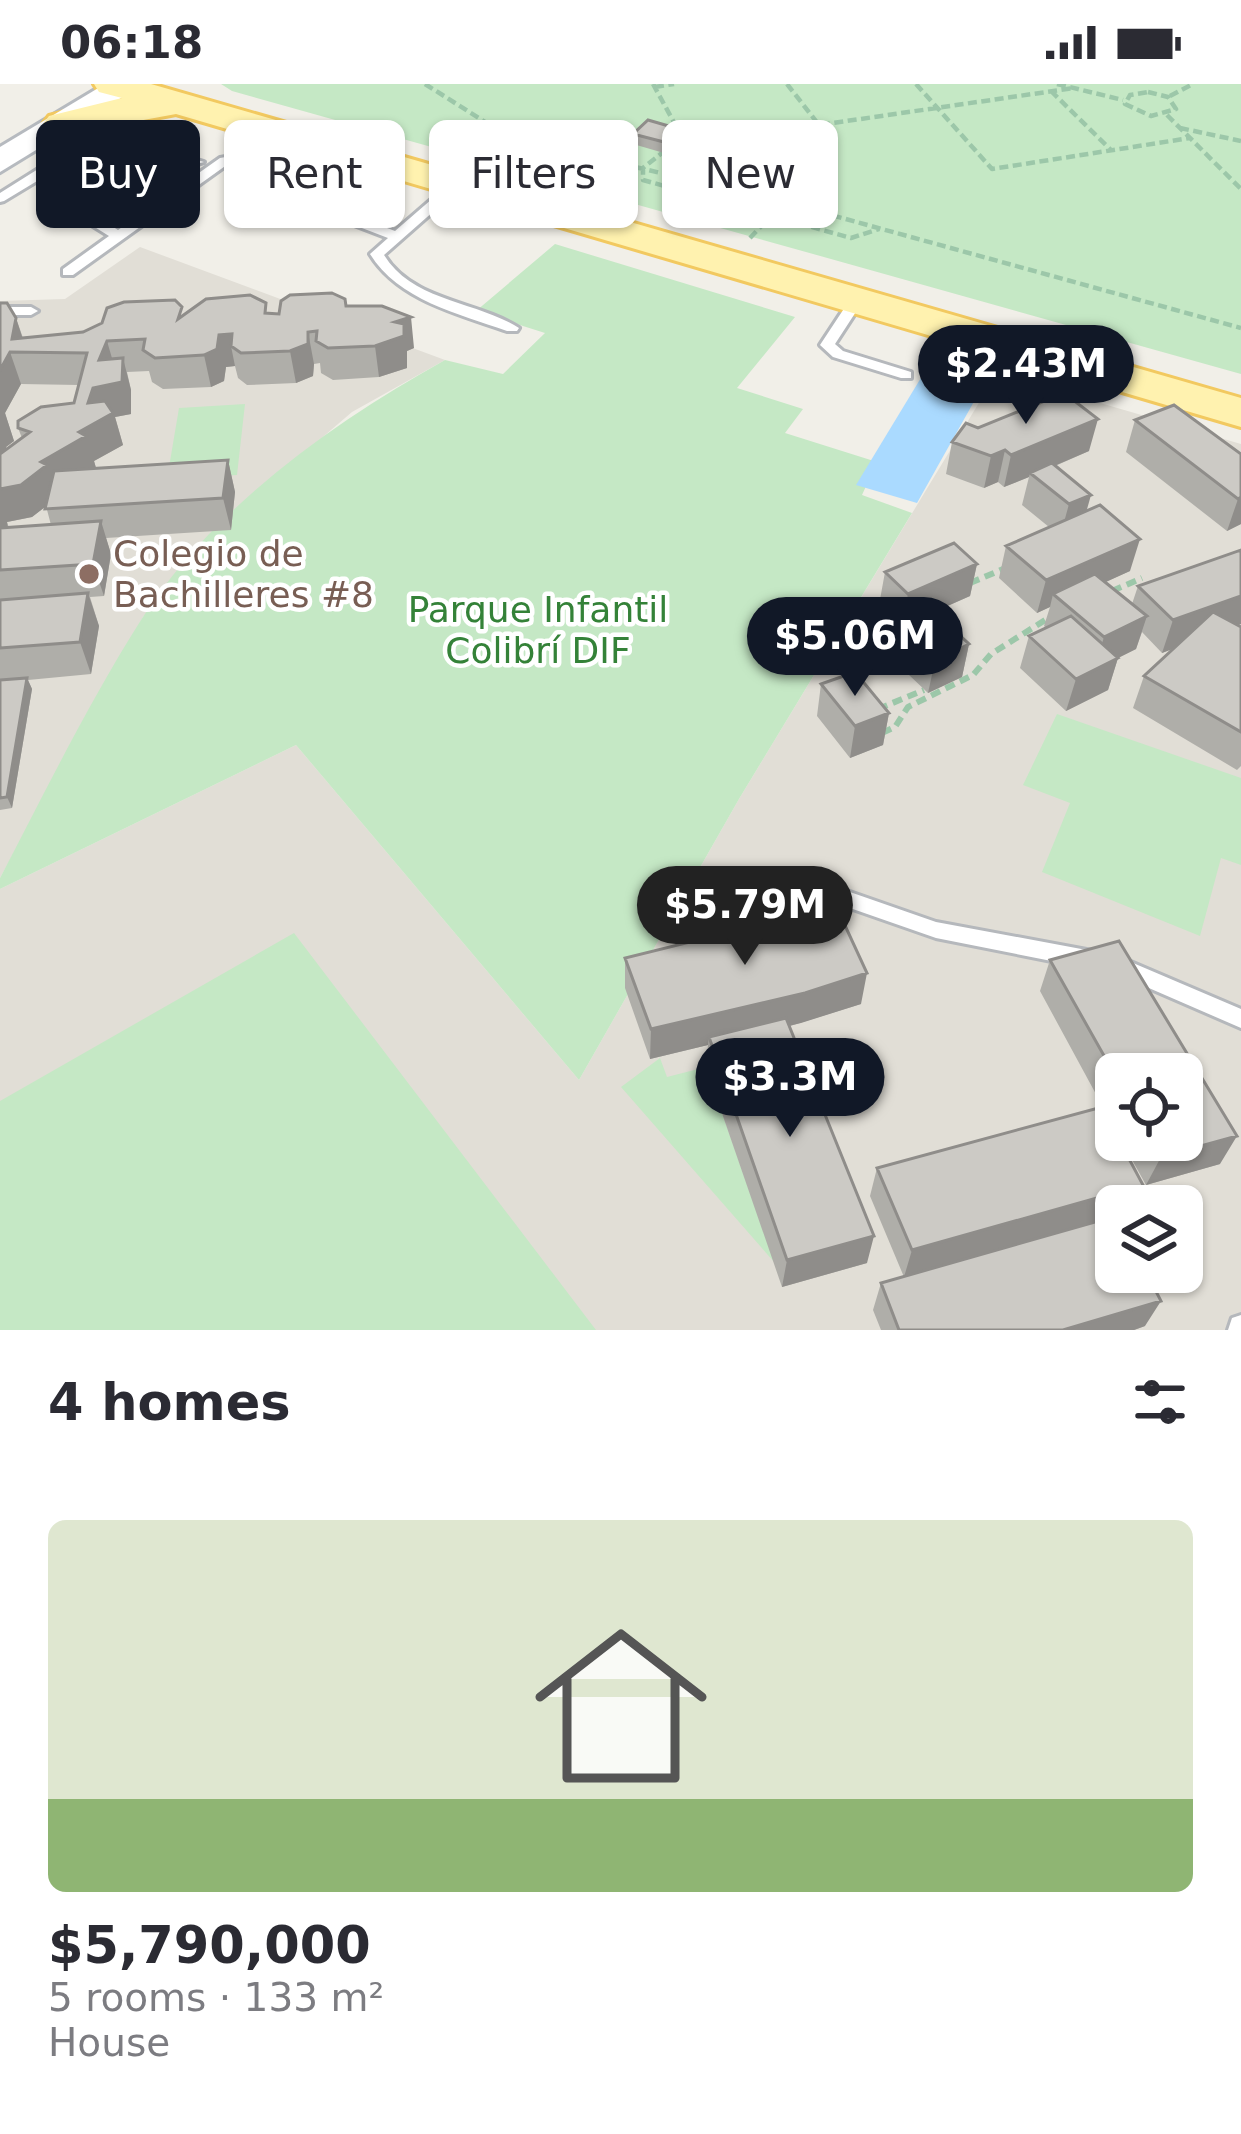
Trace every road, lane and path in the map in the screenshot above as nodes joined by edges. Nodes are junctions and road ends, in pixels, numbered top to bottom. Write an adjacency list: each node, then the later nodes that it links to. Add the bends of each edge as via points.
1 (80, 84): 22 (main road)
2 (425, 84): 32 (path, via 529,142)
3 (674, 84): 9 (path)
4 (787, 84): 16 (path, via 819,124)
5 (916, 84): 16 (path)
6 (1057, 84): 10 (path)
7 (1133, 84): 13 (path)
8 (1193, 84): 14 (path)
9 (654, 85): 32 (path, via 682,137)
10 (1074, 88): 12 (path); 15 (path)
11 (170, 91): 18 (main road); 19 (lane); 20 (main road); 30 (main road)
12 (1051, 91): 16 (path); 26 (path)
13 (1141, 92): 14 (path); 15 (path)
14 (1168, 97): 17 (path, via 1176,109)
15 (1124, 100): 17 (path, via 1142,114)
16 (937, 107): 26 (path, via 992,169)
17 (1166, 115): 21 (path)
18 (75, 120)
19 (125, 120)
20 (229, 120)
21 (1179, 128): 23 (path); 25 (path)
22 (0, 131)
23 (1190, 138): 26 (path); 36 (path)
24 (36, 140): 27 (main road)
25 (1241, 141)
26 (1112, 150)
27 (0, 162)
28 (200, 163): 31 (lane)
29 (224, 164): 31 (lane)
30 (429, 164)
31 (214, 167): 46 (lane)
32 (643, 168): 33 (path); 35 (path, via 643,180)
33 (662, 173)
34 (36, 176): 37 (lane)
35 (662, 188)
36 (1241, 189)
37 (0, 198)
38 (429, 206): 47 (lane)
39 (838, 217): 45 (path)
40 (106, 228): 46 (lane)
41 (375, 228): 47 (lane)
42 (631, 228): 49 (main road)
43 (763, 228): 55 (main road)
44 (768, 228): 45 (path, via 851,238)
45 (880, 229): 53 (path)
46 (116, 235): 48 (lane)
47 (393, 235): 52 (lane, via 377,254 388,273)
48 (68, 272)
49 (856, 301): 54 (lane, via 827,345); 56 (main road)
50 (0, 311): 51 (lane)
51 (31, 311)
52 (512, 328)
53 (1241, 328)
54 (906, 375)
55 (1241, 375)
56 (1241, 413)
57 (1024, 560): 59 (path)
58 (1142, 578): 60 (path)
59 (961, 588)
60 (1105, 594)
61 (1068, 609): 64 (path, via 1030,625 973,675 908,707 895,727)
62 (924, 690): 63 (path)
63 (860, 717)
64 (875, 736)
65 (714, 939): 66 (lane, via 775,888 804,884 936,930 1120,966)
66 (1241, 1019)

